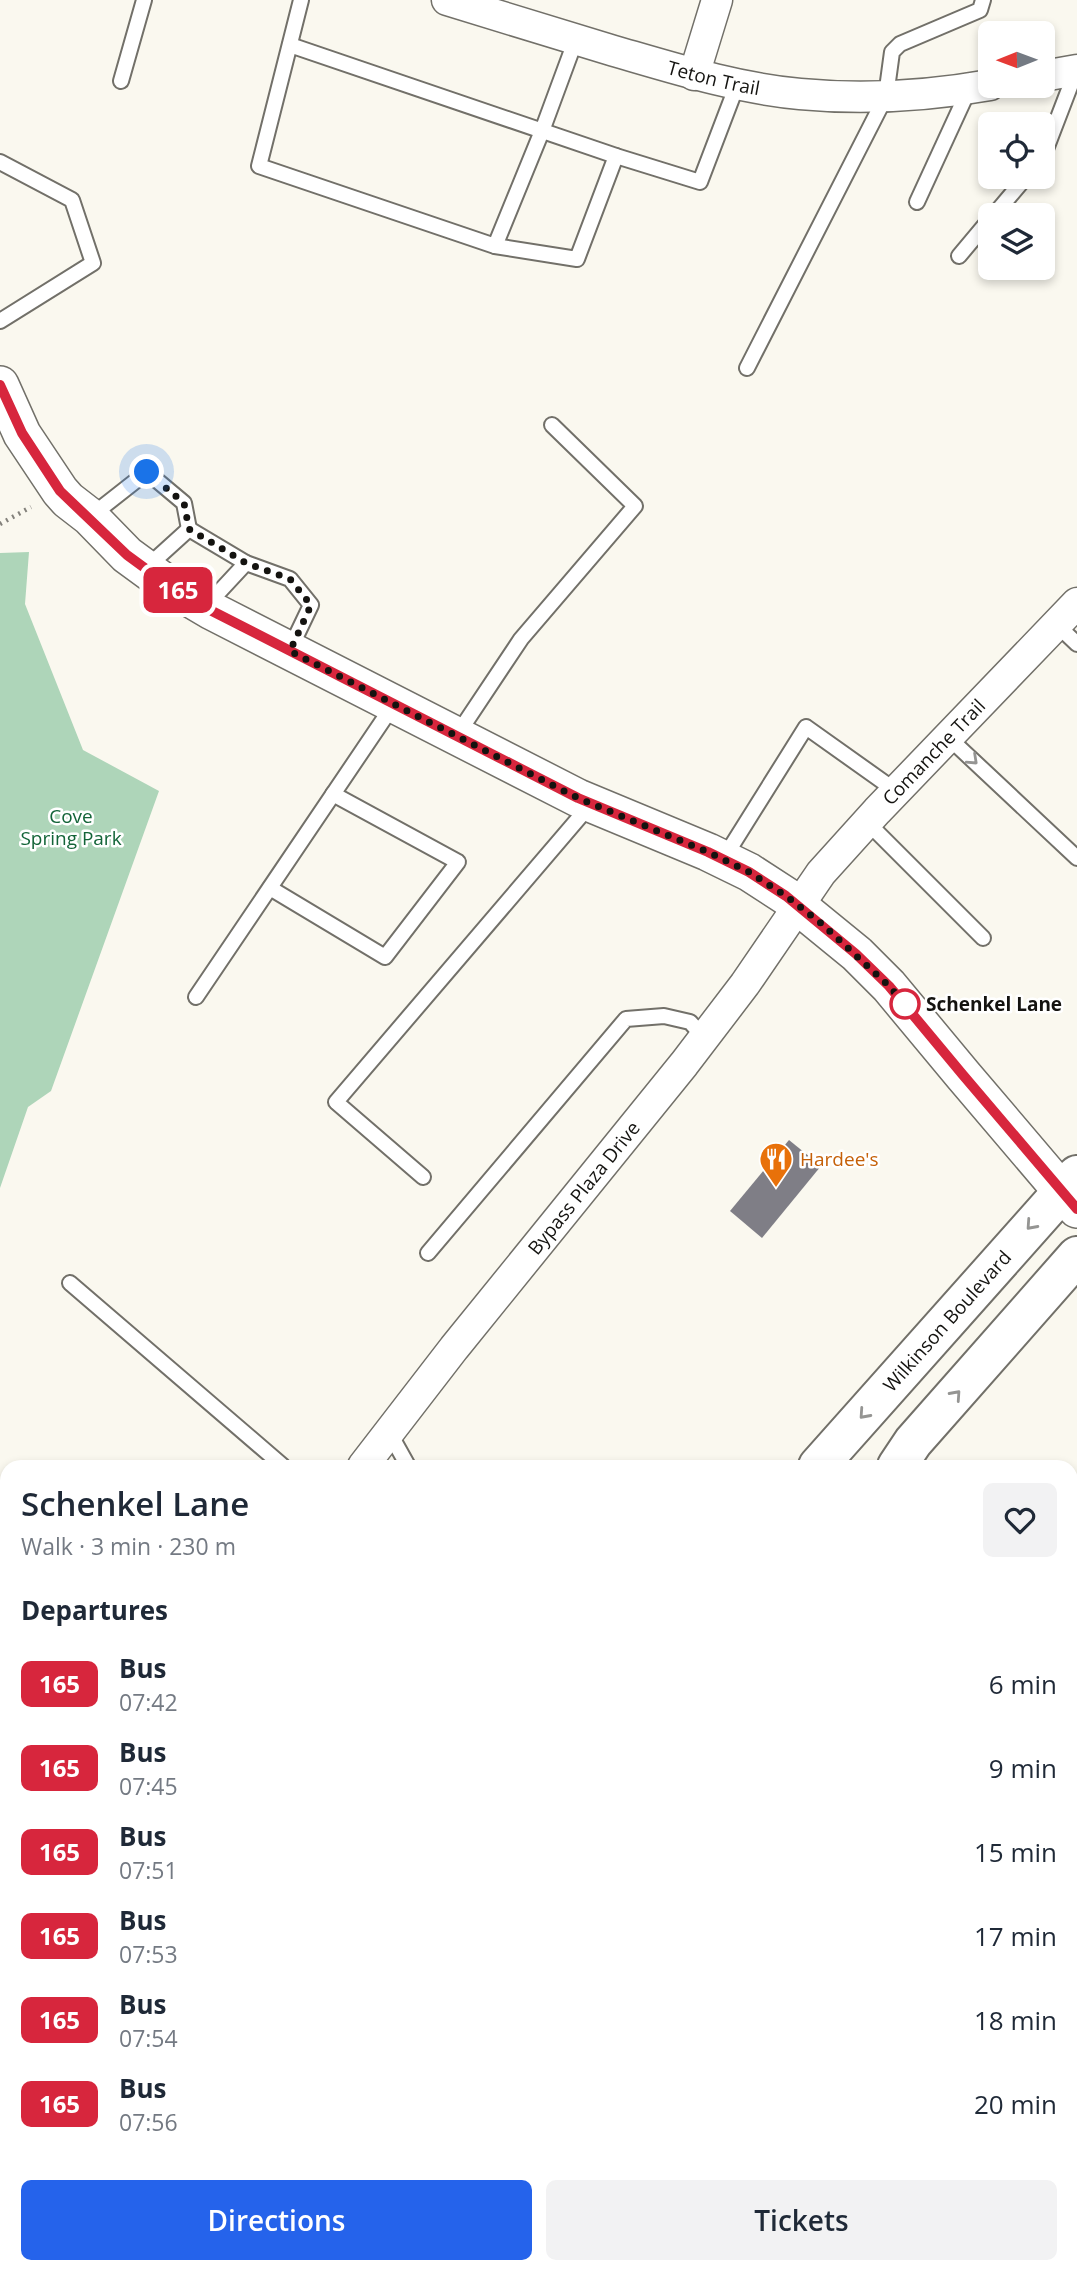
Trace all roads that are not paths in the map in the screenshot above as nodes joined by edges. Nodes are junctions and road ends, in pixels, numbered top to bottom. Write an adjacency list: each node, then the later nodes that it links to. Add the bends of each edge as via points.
1 (144, 0): 11 (lane)
2 (302, 0): 7 (lane)
3 (446, 0): 6 (street, Teton Trail)
4 (717, 0): 10 (street)
5 (983, 0): 15 (lane, via 980,10 900,44 892,52)
6 (576, 39): 10 (street, Teton Trail); 17 (lane)
7 (290, 45): 17 (lane); 24 (lane, via 259,166)
8 (1077, 70): 9 (street); 16 (lane)
9 (1055, 74)
10 (694, 75): 12 (street, Teton Trail)
11 (121, 81)
12 (737, 85): 15 (street, Teton Trail, via 801,94); 18 (lane, via 700,182)
13 (978, 87): 15 (street, Teton Trail)
14 (978, 91): 21 (lane)
15 (886, 96): 27 (lane)
16 (1055, 126)
17 (542, 131): 18 (lane); 24 (lane)
18 (616, 156): 24 (lane, via 578,259)
19 (0, 162): 26 (lane, via 72,200 93,263)
20 (1016, 189): 22 (lane)
21 (917, 202)
22 (1004, 203)
23 (978, 234): 25 (lane)
24 (495, 246)
25 (959, 256)
26 (0, 321)
27 (747, 368)
28 (0, 385): 30 (street, via 22,433 60,491)
29 (552, 425): 39 (lane, via 635,506 521,639)
30 (90, 517): 31 (lane, via 147,472 184,503); 33 (street)
31 (189, 529): 32 (lane); 33 (lane)
32 (246, 563): 35 (lane); 37 (lane, via 290,579 311,605)
33 (145, 568): 35 (street)
34 (1077, 603): 36 (street, Comanche Trail)
35 (205, 606): 37 (street)
36 (1066, 634): 40 (street, Comanche Trail)
37 (290, 651): 38 (street)
38 (395, 703): 39 (street); 42 (lane)
39 (457, 735): 43 (street)
40 (948, 737): 41 (street, Comanche Trail); 45 (lane, one-way to 45)
41 (896, 791): 44 (street, Comanche Trail); 46 (lane, via 806,727)
42 (333, 794): 47 (lane); 47 (lane, via 458,862 385,957)
43 (591, 804): 46 (street); 52 (lane, via 336,1102)
44 (867, 822): 48 (street, Comanche Trail, via 821,873); 49 (lane)
45 (1077, 858)
46 (723, 859): 48 (street)
47 (270, 888): 50 (lane)
48 (799, 906): 51 (street, Bypass Plaza Drive); 53 (street, via 889,986)
49 (983, 938)
50 (196, 997)
51 (704, 1037): 54 (lane, via 690,1022 664,1016 626,1019); 57 (street, Bypass Plaza Drive)
52 (424, 1177)
53 (1072, 1192): 61 (highway, Wilkinson Boulevard, one-way to 61)
54 (428, 1253)
55 (1077, 1256): 62 (highway, one-way to 55)
56 (70, 1283): 58 (lane)
57 (388, 1432): 59 (street, Bypass Plaza Drive); 60 (lane)
58 (277, 1460)
59 (367, 1460)
60 (404, 1460)
61 (824, 1460)
62 (901, 1460)

